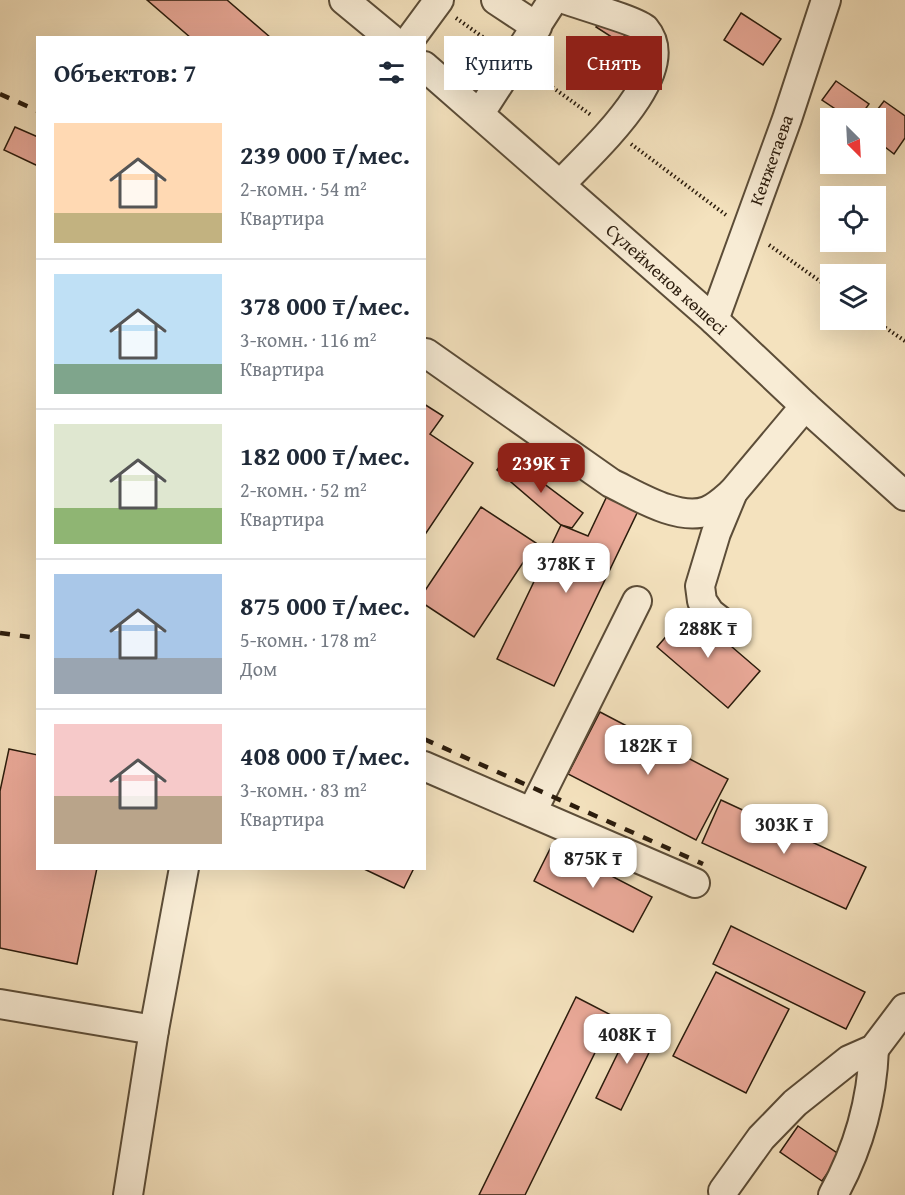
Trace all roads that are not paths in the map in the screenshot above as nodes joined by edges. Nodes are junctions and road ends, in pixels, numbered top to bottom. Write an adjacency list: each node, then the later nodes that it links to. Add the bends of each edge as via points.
1 (439, 0): 9 (street)
2 (496, 0): 7 (street)
3 (553, 0): 7 (street)
4 (567, 0): 12 (street, via 644,27 654,56 644,88)
5 (826, 0): 13 (street, Кенжетаева)
6 (356, 17): 8 (street)
7 (537, 27): 11 (street)
8 (387, 36)
9 (412, 36)
10 (426, 68): 11 (street, Сүлейменов көшесі)
11 (480, 113): 12 (street, Сүлейменов көшесі)
12 (561, 184): 13 (street, Сүлейменов көшесі)
13 (714, 320): 15 (street, Сүлейменов көшесі)
14 (426, 354): 16 (street, via 611,483 638,497 689,515 706,511)
15 (805, 406): 16 (street); 17 (street, Сүлейменов көшесі)
16 (734, 492): 19 (street, via 700,586 702,601 710,613)
17 (905, 496)
18 (638, 602): 21 (street)
19 (728, 627)
20 (426, 767): 21 (street)
21 (532, 813): 23 (street)
22 (184, 870): 26 (street)
23 (695, 883)
24 (0, 1004): 26 (street)
25 (905, 1008): 27 (street)
26 (154, 1030): 29 (street)
27 (874, 1049): 28 (street, via 849,1060 795,1103 761,1138); 30 (street, via 873,1076 860,1137)
28 (723, 1191)
29 (128, 1195)
30 (833, 1195)

